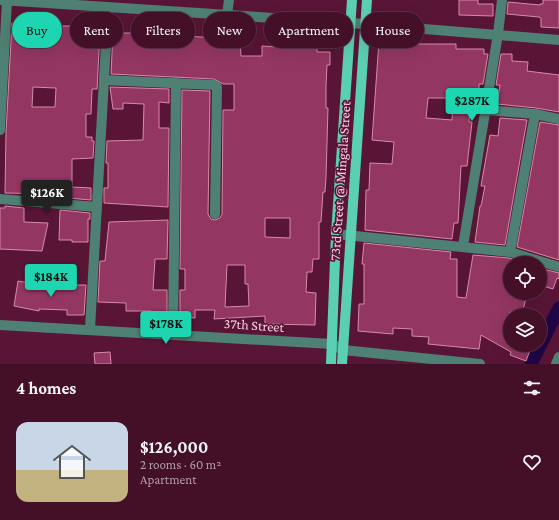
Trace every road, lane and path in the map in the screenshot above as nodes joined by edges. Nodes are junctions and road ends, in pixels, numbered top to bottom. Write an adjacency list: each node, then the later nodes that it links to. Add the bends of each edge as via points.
1 (4, 0): 6 (street); 22 (street)
2 (229, 0): 8 (street)
3 (352, 0): 9 (main road, 73rd Street @ Mingala Street)
4 (366, 0): 10 (main road, 73rd Street @ Mingala Street)
5 (502, 0): 13 (street)
6 (68, 3): 7 (street)
7 (108, 8): 11 (street); 17 (street)
8 (227, 12)
9 (351, 12)
10 (366, 12)
11 (203, 14)
12 (424, 29): 13 (street)
13 (498, 34): 14 (street); 19 (street)
14 (559, 40)
15 (349, 48): 26 (main road, 73rd Street @ Mingala Street)
16 (363, 48): 27 (main road, 73rd Street @ Mingala Street)
17 (104, 80): 18 (street); 24 (street)
18 (176, 83): 25 (street, via 214,85 218,90); 33 (street)
19 (485, 110): 20 (street); 28 (street)
20 (535, 114): 21 (street); 29 (street)
21 (559, 119)
22 (0, 130)
23 (0, 199): 24 (street)
24 (97, 207): 32 (street)
25 (215, 214)
26 (336, 234): 27 (street); 34 (main road, 73rd Street @ Mingala Street)
27 (350, 235): 28 (street); 35 (main road, 73rd Street @ Mingala Street)
28 (462, 246): 29 (street)
29 (510, 252): 30 (street)
30 (559, 267)
31 (0, 325): 32 (street, 37th Street)
32 (90, 329): 33 (street, 37th Street)
33 (172, 334): 34 (street, 37th Street)
34 (332, 344): 35 (street, 37th Street); 37 (main road, 73rd Street @ Mingala Street)
35 (343, 350): 38 (main road, 73rd Street @ Mingala Street); 39 (street, 37th Street)
36 (559, 357): 40 (street)
37 (330, 364)
38 (342, 364)
39 (480, 364)
40 (556, 364)

